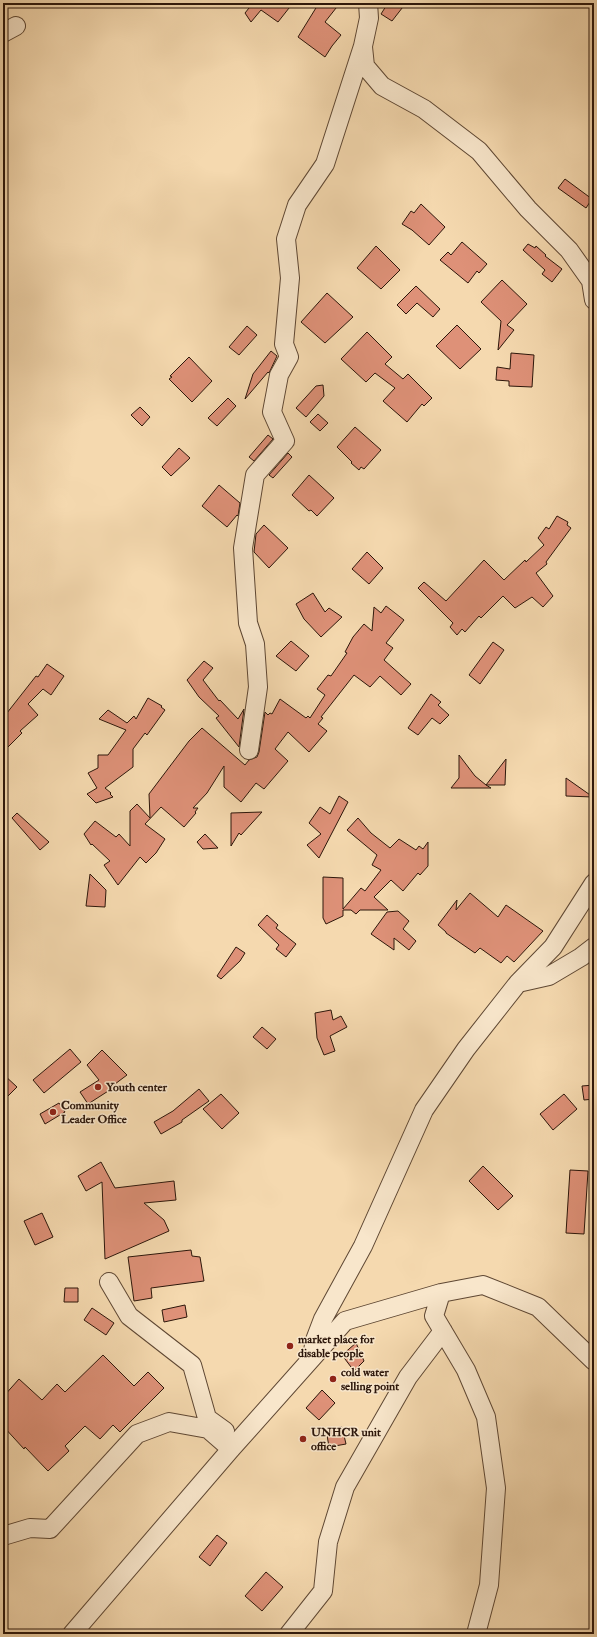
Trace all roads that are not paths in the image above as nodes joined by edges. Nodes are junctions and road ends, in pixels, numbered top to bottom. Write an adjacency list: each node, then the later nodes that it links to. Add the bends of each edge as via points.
1 (368, 3): 2 (street, via 369,18)
2 (363, 46): 3 (street, via 365,66 382,86 424,109 479,151 528,209 568,250 591,281); 4 (street, via 325,164 297,205 286,239 290,278 284,344 289,357 279,375 272,412 285,441 255,475 243,548 248,622 255,644 258,687)
3 (594, 300)
4 (249, 750)
5 (594, 883): 7 (street, via 553,947)
6 (594, 947): 7 (street, via 549,976)
7 (518, 983): 11 (street, via 466,1049 424,1110 363,1246 324,1319 315,1340)
8 (109, 1282): 13 (street, via 129,1316 192,1365 207,1418)
9 (442, 1293): 10 (street, via 434,1316); 11 (street, via 345,1321); 12 (street, via 483,1285 538,1307)
10 (443, 1331): 16 (street, via 408,1377 345,1487 328,1542 324,1591); 17 (street, via 466,1370 486,1417 496,1488 489,1585)
11 (312, 1358): 13 (street)
12 (594, 1361)
13 (234, 1445): 14 (street, via 208,1429 169,1422 137,1434 50,1529 30,1528); 15 (street)
14 (3, 1536)
15 (72, 1634)
16 (288, 1634)
17 (476, 1634)

